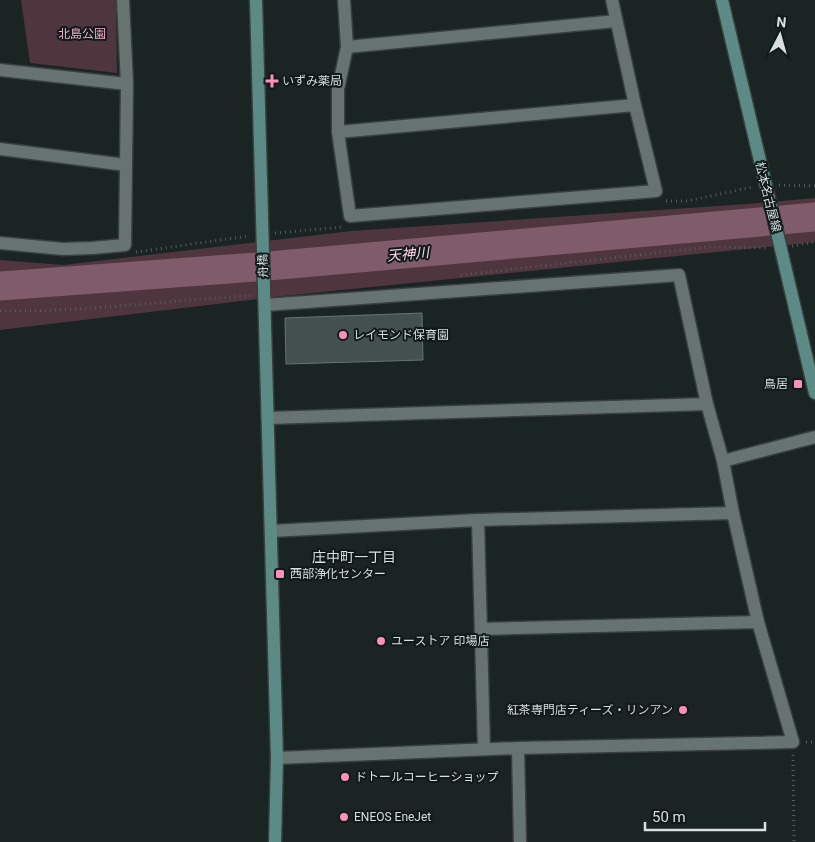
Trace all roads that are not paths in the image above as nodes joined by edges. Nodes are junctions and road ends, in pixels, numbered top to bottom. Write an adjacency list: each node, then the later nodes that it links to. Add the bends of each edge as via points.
1 (123, 0): 9 (street)
2 (256, 0): 15 (street, 舟橋)
3 (344, 0): 7 (street)
4 (612, 0): 6 (street)
5 (722, 0): 16 (street, 松本名古屋線)
6 (616, 21): 7 (street); 10 (street)
7 (347, 47): 11 (street, via 338,89)
8 (0, 70): 9 (street)
9 (127, 84): 13 (street)
10 (635, 106): 11 (street); 11 (street, via 656,191 350,216)
11 (338, 132)
12 (0, 149): 13 (street)
13 (126, 165): 14 (street, via 125,245 63,249)
14 (0, 243)
15 (265, 298): 17 (street, via 679,275); 18 (street, 舟橋)
16 (815, 394)
17 (706, 404): 18 (street); 20 (street)
18 (268, 418): 23 (street, 舟橋)
19 (815, 437): 20 (street)
20 (723, 461): 21 (street)
21 (733, 513): 22 (street); 24 (street)
22 (478, 520): 23 (street); 25 (street)
23 (271, 531): 28 (street, 舟橋)
24 (758, 622): 25 (street); 26 (street, via 793,742)
25 (481, 629): 27 (street)
26 (518, 748): 27 (street); 30 (street)
27 (484, 749): 28 (street)
28 (277, 758): 29 (street, 舟橋)
29 (275, 842)
30 (520, 842)

